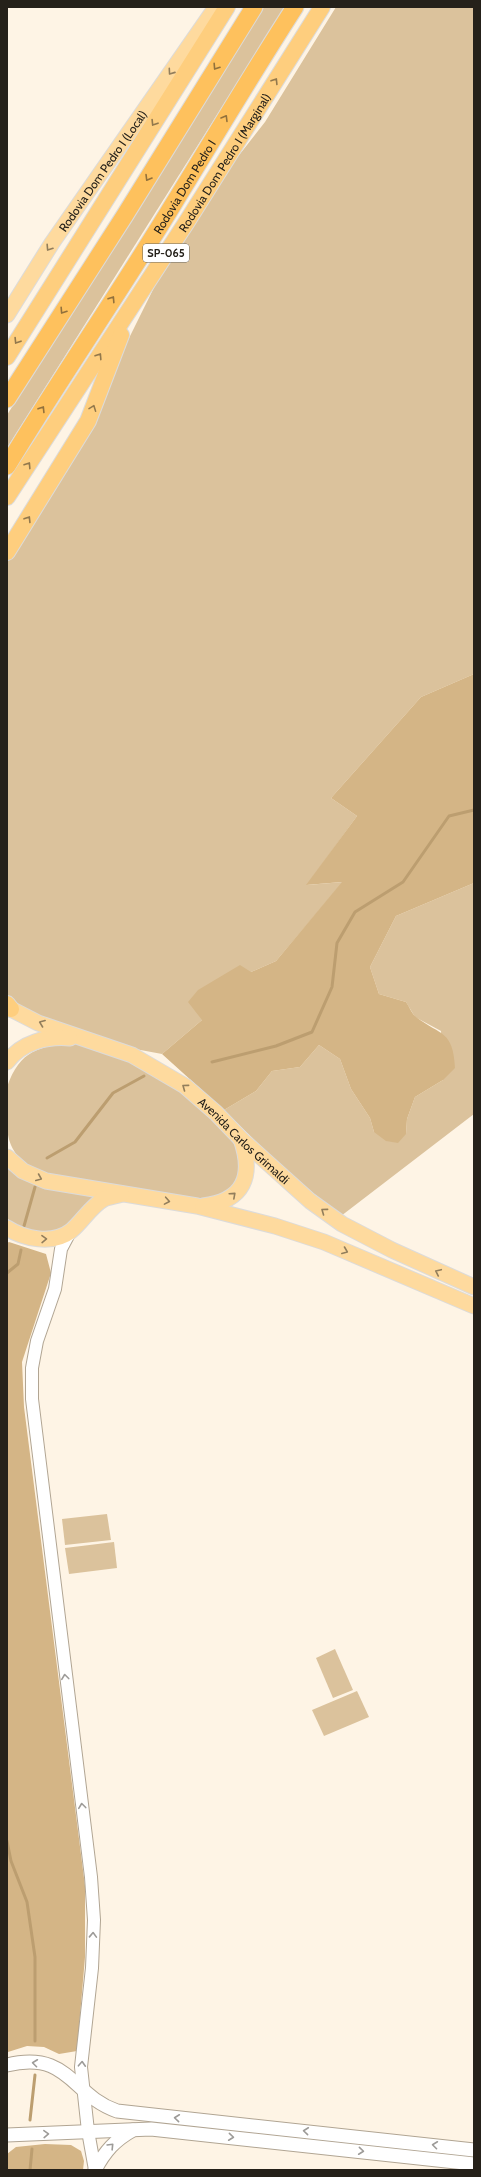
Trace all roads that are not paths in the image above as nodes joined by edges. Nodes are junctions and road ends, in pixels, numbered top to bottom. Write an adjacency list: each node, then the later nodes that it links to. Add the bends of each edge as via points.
1 (216, 7): 7 (main road, Rodovia Dom Pedro I (Local), one-way to 7, via 52,243)
2 (227, 7): 8 (highway, one-way to 8)
3 (254, 7): 9 (highway, one-way to 9)
4 (295, 7): 10 (highway, Rodovia Dom Pedro I / SP-065, one-way to 4)
5 (322, 7): 6 (highway, Rodovia Dom Pedro I (Marginal) / SP-065, one-way to 5)
6 (186, 223): 11 (highway, Rodovia Dom Pedro I (Marginal) / SP-065, one-way to 6); 12 (highway, one-way to 6, via 88,421 124,329)
7 (7, 315)
8 (7, 357)
9 (7, 399)
10 (7, 466)
11 (7, 498)
12 (7, 552)
13 (8, 1006): 14 (main road, Avenida Carlos Grimaldi, one-way to 13, via 38,1023)
14 (87, 1040): 15 (main road, via 55,1037 43,1039 19,1050); 16 (main road, Avenida Carlos Grimaldi, one-way to 14, via 185,1086 132,1055)
15 (7, 1062)
16 (241, 1139): 19 (main road, one-way to 16, via 219,1204 239,1189 245,1178 247,1164); 22 (main road, Avenida Carlos Grimaldi, one-way to 16, via 342,1224 310,1201)
17 (7, 1157): 18 (main road, one-way to 18, via 23,1171 46,1181)
18 (122, 1194): 19 (main road, one-way to 19); 21 (main road, via 104,1199)
19 (196, 1206): 23 (main road, one-way to 23, via 275,1226 324,1242)
20 (7, 1228): 21 (main road, one-way to 21, via 37,1239 62,1237)
21 (70, 1232): 25 (street, one-way to 21, via 81,2067 92,1968 94,1920 91,1877 32,1399 32,1368 37,1341 55,1289 61,1248)
22 (474, 1288)
23 (474, 1306)
24 (7, 2065): 25 (main road, one-way to 24, via 56,2067 23,2061)
25 (82, 2088): 27 (street); 29 (main road, one-way to 25, via 116,2111 102,2106)
26 (135, 2129): 27 (main road); 30 (main road, one-way to 30); 31 (main road, one-way to 26, via 112,2143)
27 (88, 2131): 28 (main road, one-way to 27); 31 (street)
28 (7, 2136)
29 (474, 2150)
30 (474, 2164)
31 (96, 2170)

